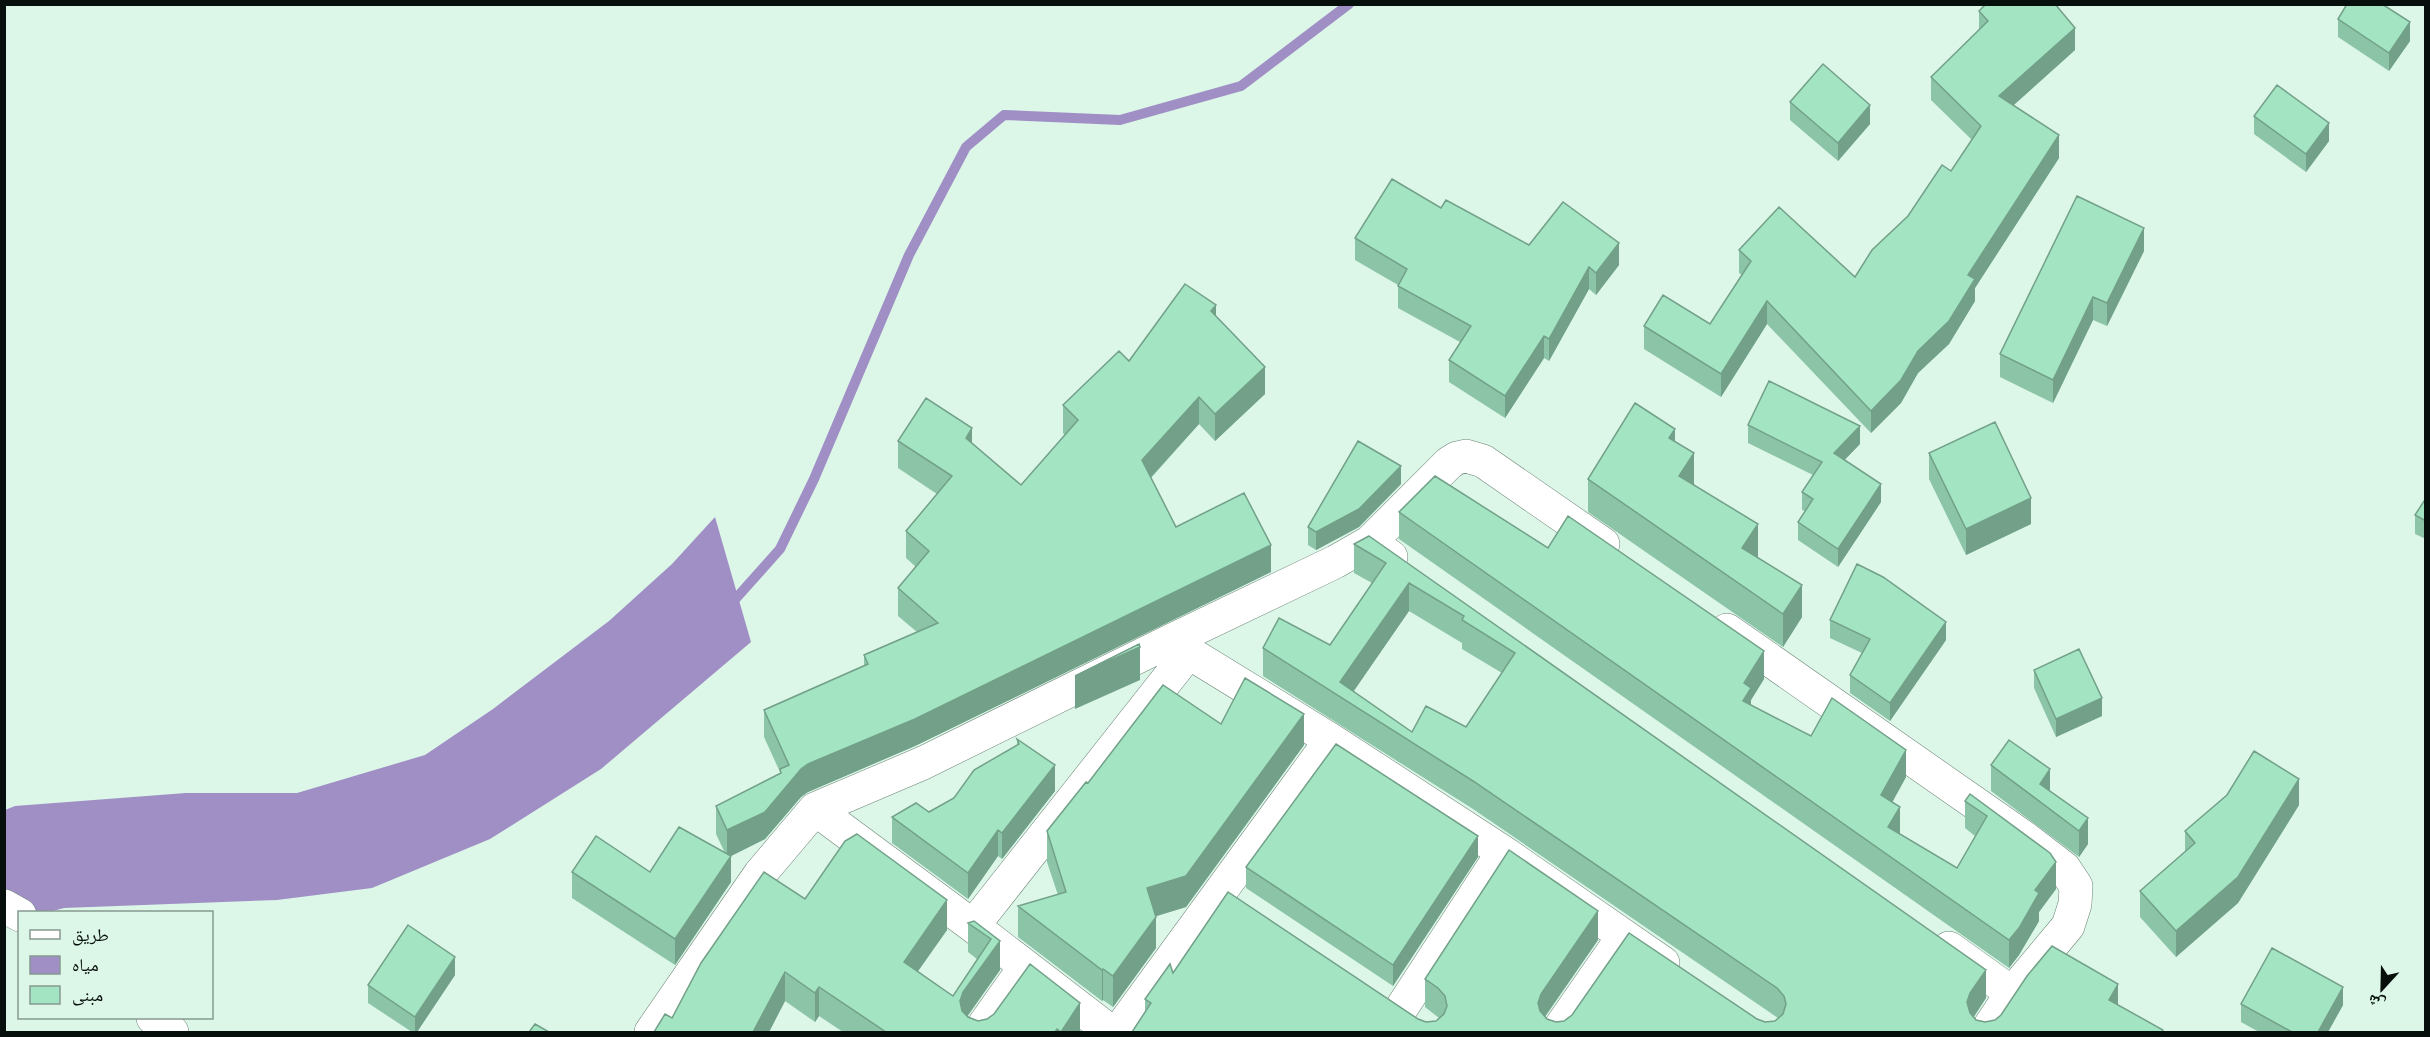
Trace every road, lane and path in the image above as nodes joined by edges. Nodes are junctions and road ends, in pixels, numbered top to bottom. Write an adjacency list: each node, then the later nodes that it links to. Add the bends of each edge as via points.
1 (1370, 542): 2 (street, via 1441,470 1466,456 1483,461); 3 (street); 5 (street)
2 (1629, 562)
3 (1412, 570)
4 (1706, 616): 19 (street, via 2064,868 2076,886 2068,926)
5 (1179, 646): 6 (street); 7 (street); 13 (street)
6 (1331, 740): 8 (street); 9 (street)
7 (815, 809): 13 (street); 23 (street, via 760,874)
8 (1503, 852): 15 (street); 20 (street)
9 (1219, 892): 11 (street); 26 (street)
10 (4, 906): 12 (street)
11 (1248, 911)
12 (18, 914)
13 (973, 926): 16 (street)
14 (1925, 931): 19 (street)
15 (1623, 936): 17 (street); 28 (street)
16 (1025, 967): 24 (street); 25 (street)
17 (1690, 981)
18 (1371, 993): 20 (street)
19 (2012, 993): 29 (street)
20 (1399, 1012): 27 (street)
21 (156, 1019): 22 (street)
22 (172, 1032)
23 (651, 1032)
24 (979, 1032)
25 (1110, 1032)
26 (1118, 1032)
27 (1428, 1032)
28 (1557, 1032)
29 (1986, 1032)

